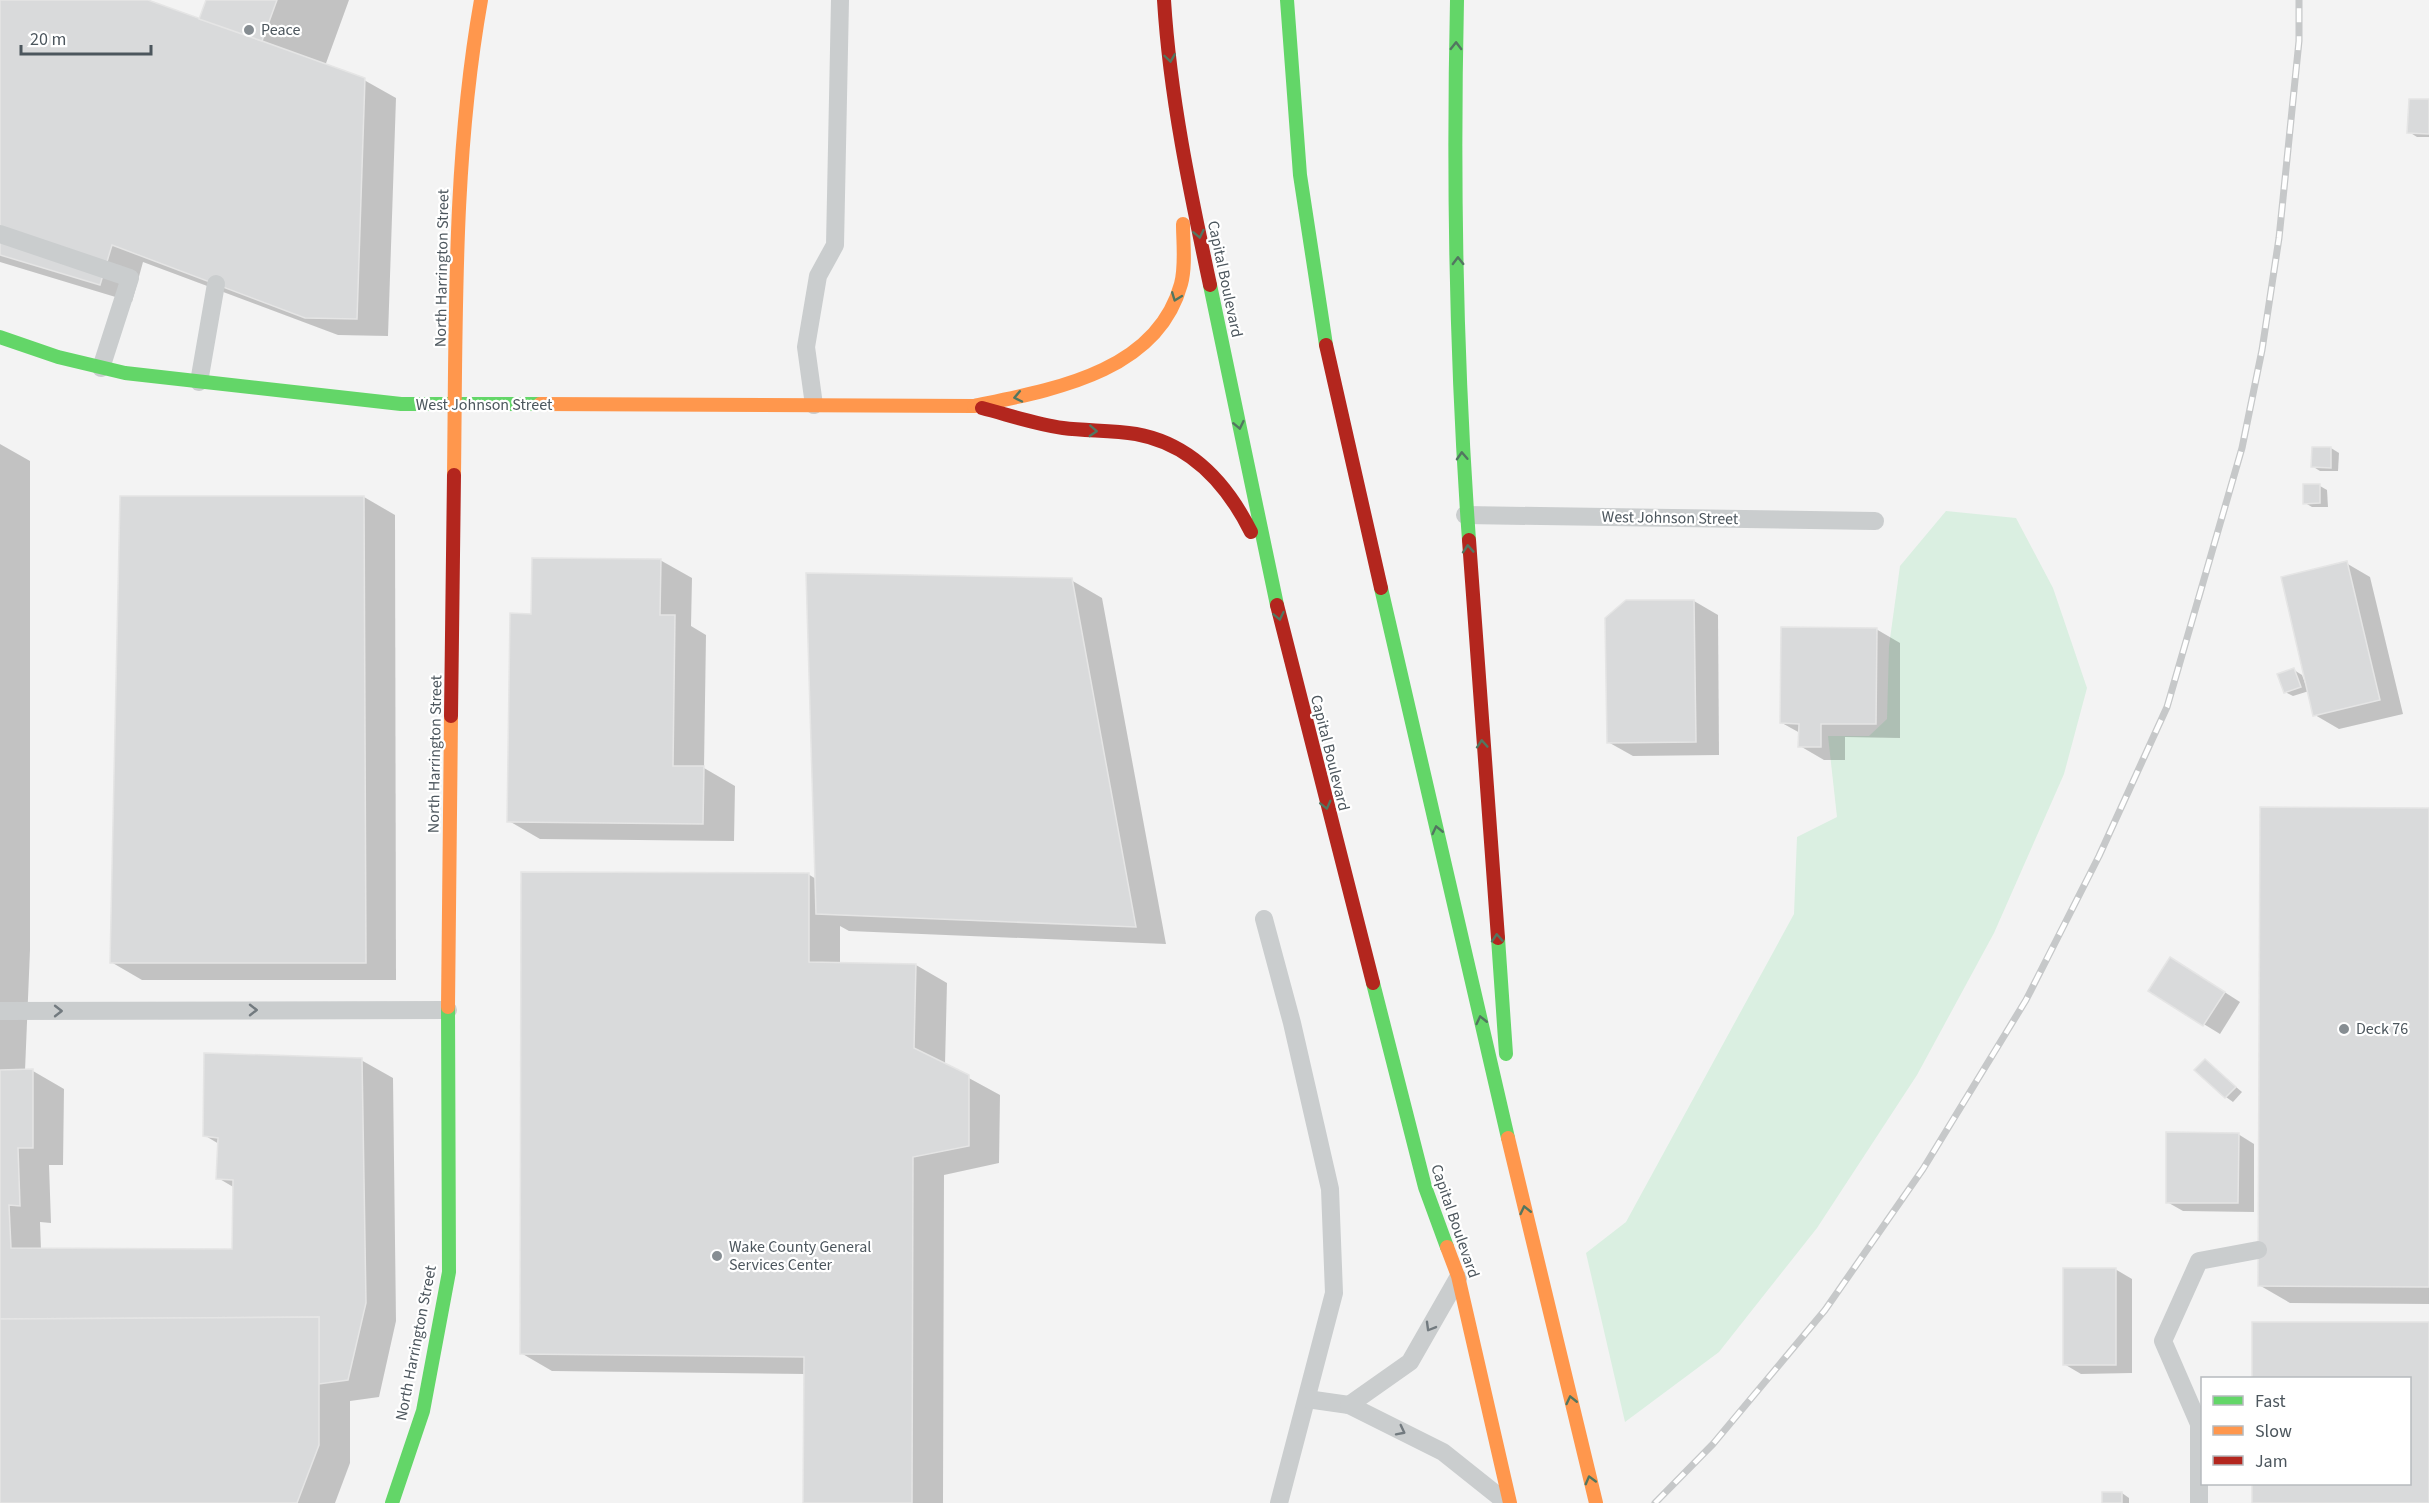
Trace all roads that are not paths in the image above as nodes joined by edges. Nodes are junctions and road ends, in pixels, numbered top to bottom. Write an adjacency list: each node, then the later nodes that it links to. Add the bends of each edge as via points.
1 (481, 0): 12 (main road, North Harrington Street, via 461,149)
2 (840, 0): 13 (lane, via 835,245 818,276 806,347)
3 (1164, 0): 6 (main road, Capital Boulevard, one-way to 6)
4 (1287, 0): 21 (main road, one-way to 4, via 1331,374 1300,175)
5 (1457, 0): 15 (main road, one-way to 5, via 1455,92)
6 (1183, 156): 14 (main road, one-way to 14, via 1180,286 1172,308 1153,334 1122,359 1086,379); 17 (main road, Capital Boulevard, one-way to 17)
7 (0, 234): 10 (lane, via 130,278)
8 (216, 284): 11 (lane)
9 (0, 337): 10 (main road, West Johnson Street)
10 (101, 368): 11 (main road, West Johnson Street)
11 (199, 382): 12 (main road, West Johnson Street, via 367,402)
12 (457, 405): 13 (main road, West Johnson Street); 19 (main road, North Harrington Street)
13 (814, 405): 14 (main road, West Johnson Street)
14 (974, 406): 17 (main road, one-way to 17, via 1060,427 1147,436 1186,453 1229,491)
15 (1465, 515): 16 (lane, West Johnson Street); 21 (main road, one-way to 15)
16 (1875, 521)
17 (1271, 578): 23 (main road, Capital Boulevard, one-way to 23, via 1425,1187)
18 (1264, 919): 24 (lane, via 1330,1189 1334,1293)
19 (448, 1010): 20 (lane, one-way to 19); 26 (main road, North Harrington Street, via 449,1272 423,1411)
20 (0, 1011)
21 (1514, 1164): 29 (main road, one-way to 21)
22 (2258, 1250): 30 (lane, via 2199,1262 2163,1341 2199,1424)
23 (1458, 1276): 25 (lane, one-way to 25, via 1410,1362); 28 (main road, Capital Boulevard)
24 (1307, 1400): 25 (lane); 27 (lane)
25 (1349, 1405): 28 (lane, one-way to 28, via 1443,1452)
26 (392, 1503)
27 (1278, 1503)
28 (1508, 1503)
29 (1596, 1503)
30 (2199, 1503)

